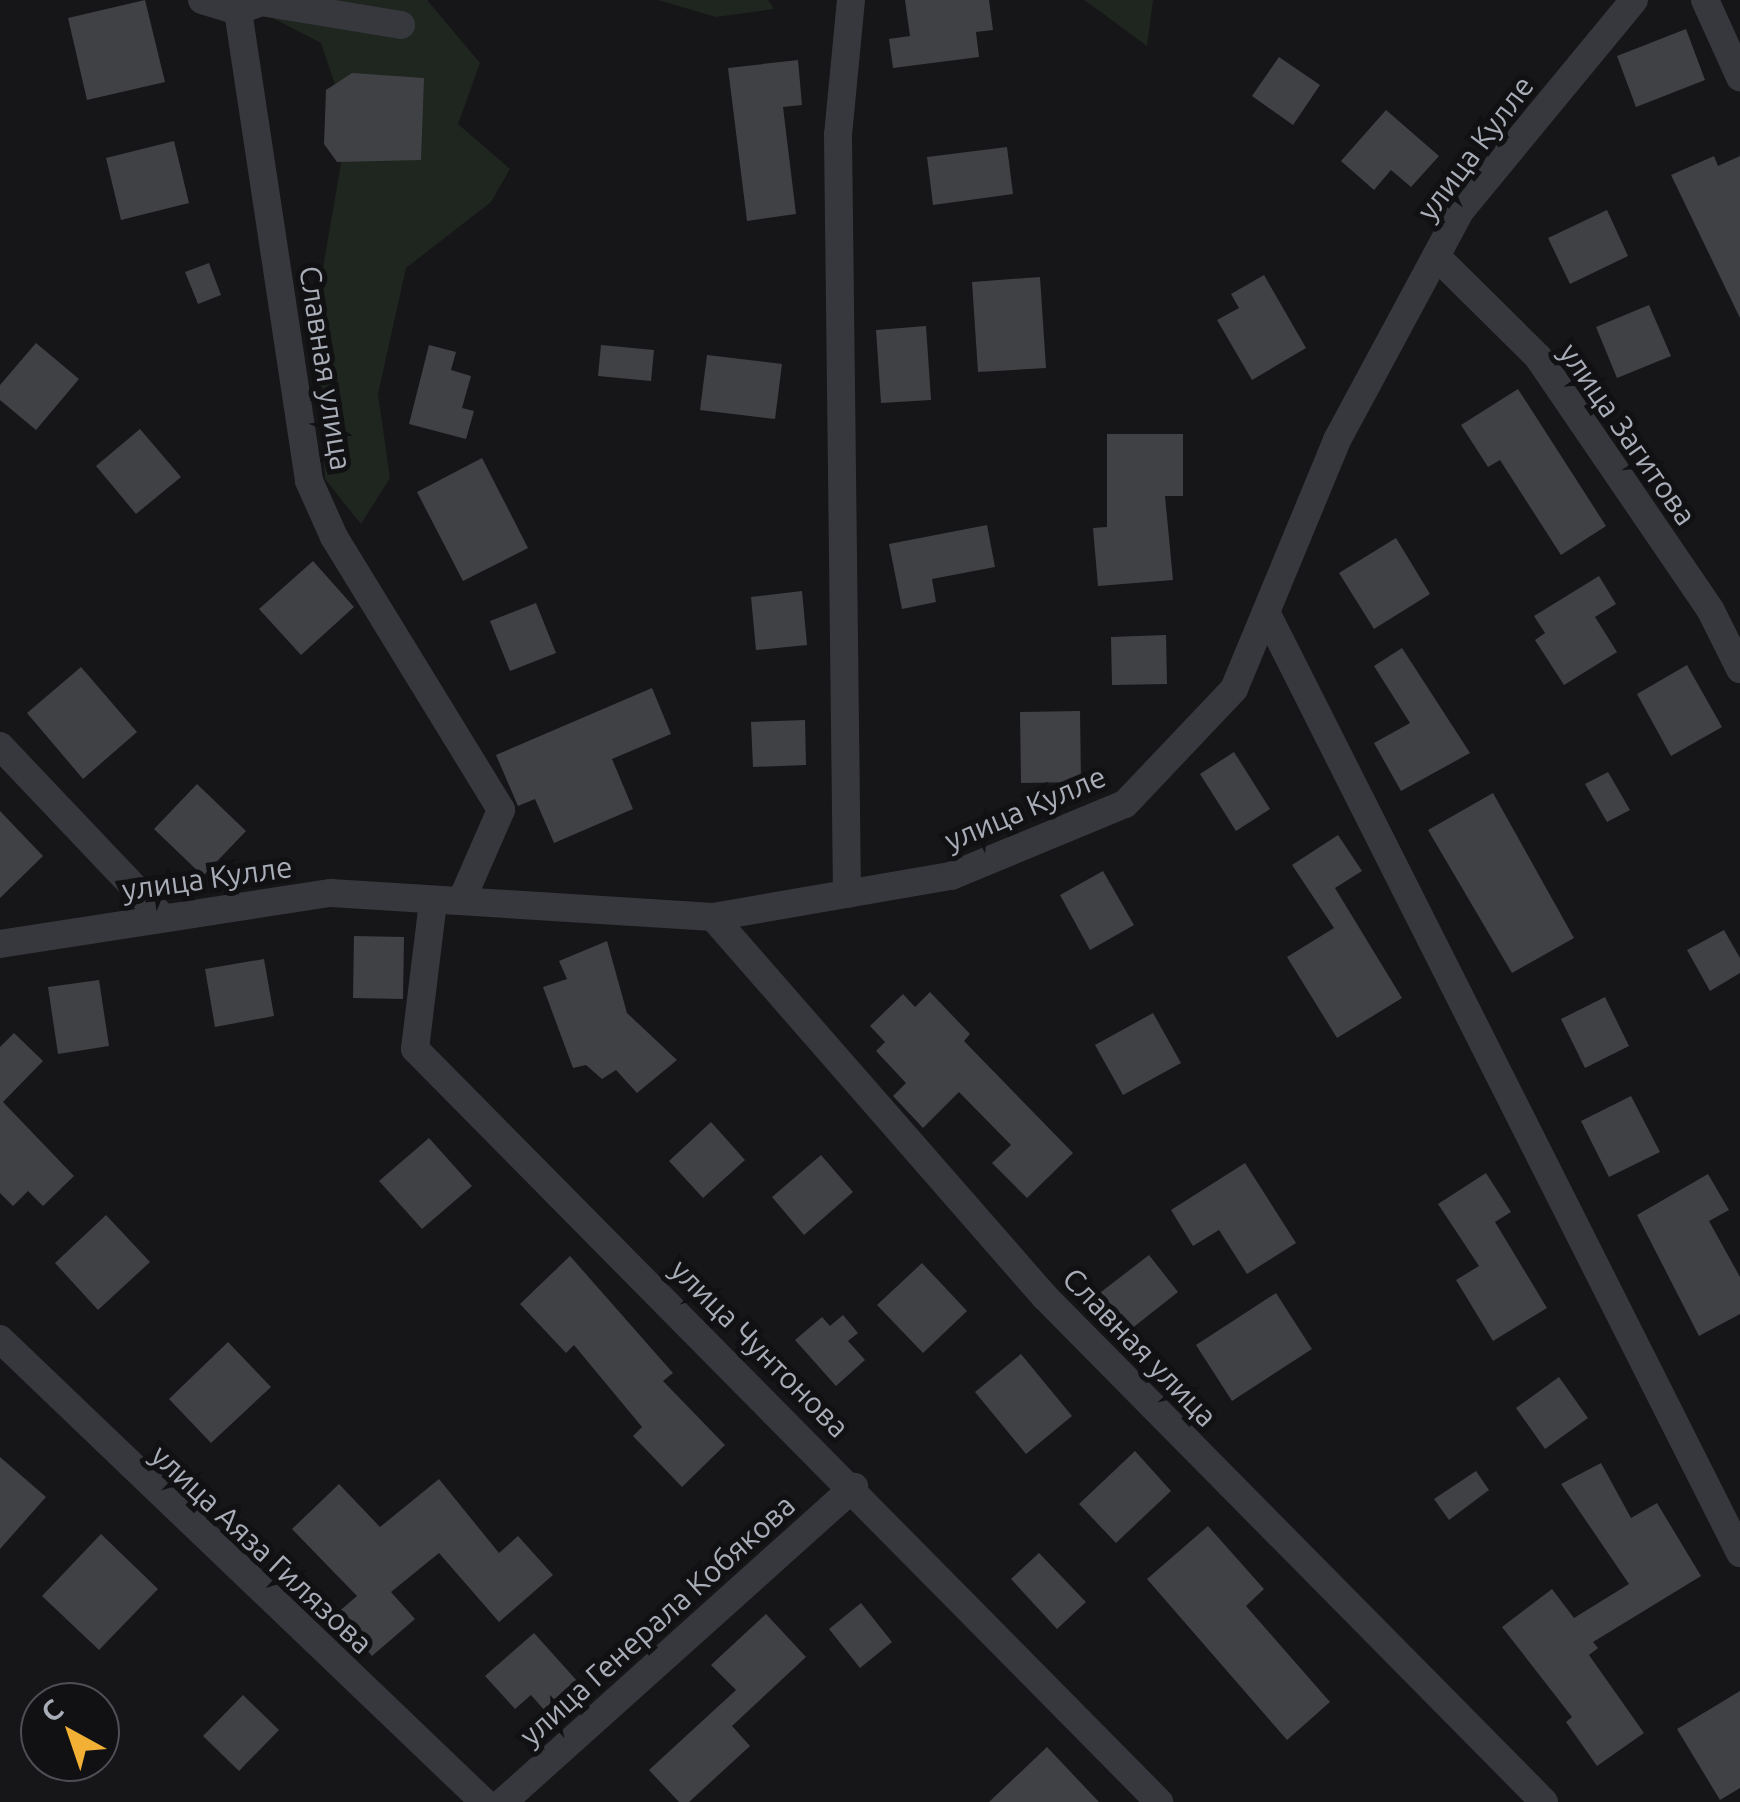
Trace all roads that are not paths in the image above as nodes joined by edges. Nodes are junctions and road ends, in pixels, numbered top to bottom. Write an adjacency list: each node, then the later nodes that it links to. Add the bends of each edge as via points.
1 (202, 0): 5 (street)
2 (852, 0): 12 (street, via 838,135)
3 (1634, 0): 8 (street, улица Кулле, via 1461,210)
4 (1704, 0): 7 (street)
5 (238, 10): 6 (street, via 262,2); 13 (street, Славная улица, via 309,481 334,537 501,810)
6 (401, 25)
7 (1740, 77)
8 (1436, 256): 9 (street, улица Кулле, via 1337,440); 10 (street, улица Загитова, via 1538,357 1710,611)
9 (1266, 612): 12 (street, улица Кулле, via 1234,689 1125,804 952,876); 20 (street)
10 (1740, 669)
11 (0, 746): 15 (street)
12 (848, 894): 16 (street, улица Кулле)
13 (463, 897): 14 (street, улица Кулле); 16 (street, улица Кулле)
14 (433, 902): 15 (street, улица Кулле, via 331,893); 19 (street, улица Чунтонова, via 415,1049)
15 (162, 916): 17 (street, улица Кулле)
16 (713, 917): 24 (street, Славная улица, via 1045,1296)
17 (0, 944)
18 (0, 1340): 21 (street, улица Аяза Гилязова)
19 (854, 1487): 22 (street, улица Генерала Кобякова); 23 (street, улица Чунтонова)
20 (1740, 1553)
21 (484, 1802)
22 (503, 1802)
23 (1159, 1802)
24 (1544, 1802)

